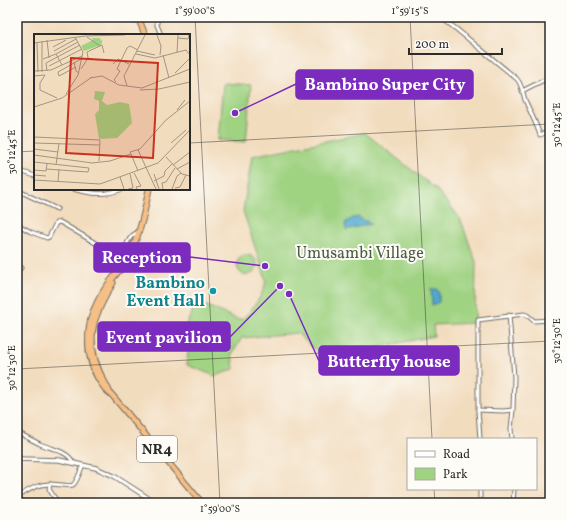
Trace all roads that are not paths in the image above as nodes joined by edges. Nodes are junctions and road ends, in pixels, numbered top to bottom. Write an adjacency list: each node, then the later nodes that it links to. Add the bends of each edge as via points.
1 (138, 17): 4 (highway)
2 (157, 17): 5 (street, via 157,25)
3 (440, 17): 7 (street, via 517,80)
4 (145, 34)
5 (162, 34)
6 (550, 77): 7 (street)
7 (522, 91): 8 (street, via 540,135)
8 (550, 131)
9 (17, 170): 10 (street)
10 (34, 176)
11 (17, 190): 15 (street)
12 (77, 190): 13 (street, via 95,194)
13 (120, 190)
14 (149, 190): 17 (highway, NR4)
15 (57, 209)
16 (17, 224): 17 (street, via 47,238 56,223 60,222 119,257 131,237)
17 (139, 232): 37 (highway, NR4, via 132,250 97,302 90,320 90,352 96,374 103,386)
18 (17, 264): 19 (street)
19 (21, 268)
20 (509, 315): 21 (street, via 525,314 534,321); 22 (street, via 478,320); 23 (street, via 514,377)
21 (550, 320)
22 (478, 410): 23 (street); 25 (street)
23 (513, 410): 26 (street)
24 (17, 432): 28 (street, via 65,453)
25 (480, 438)
26 (512, 438)
27 (17, 459): 28 (street)
28 (74, 462): 29 (street)
29 (83, 465): 30 (street, via 73,485); 36 (street, via 114,476)
30 (50, 484): 33 (street, via 43,484); 35 (street, via 49,489)
31 (480, 490): 38 (street)
32 (514, 490): 39 (street)
33 (18, 494): 34 (street)
34 (23, 503)
35 (58, 503)
36 (156, 503)
37 (202, 503)
38 (480, 503)
39 (513, 503)

